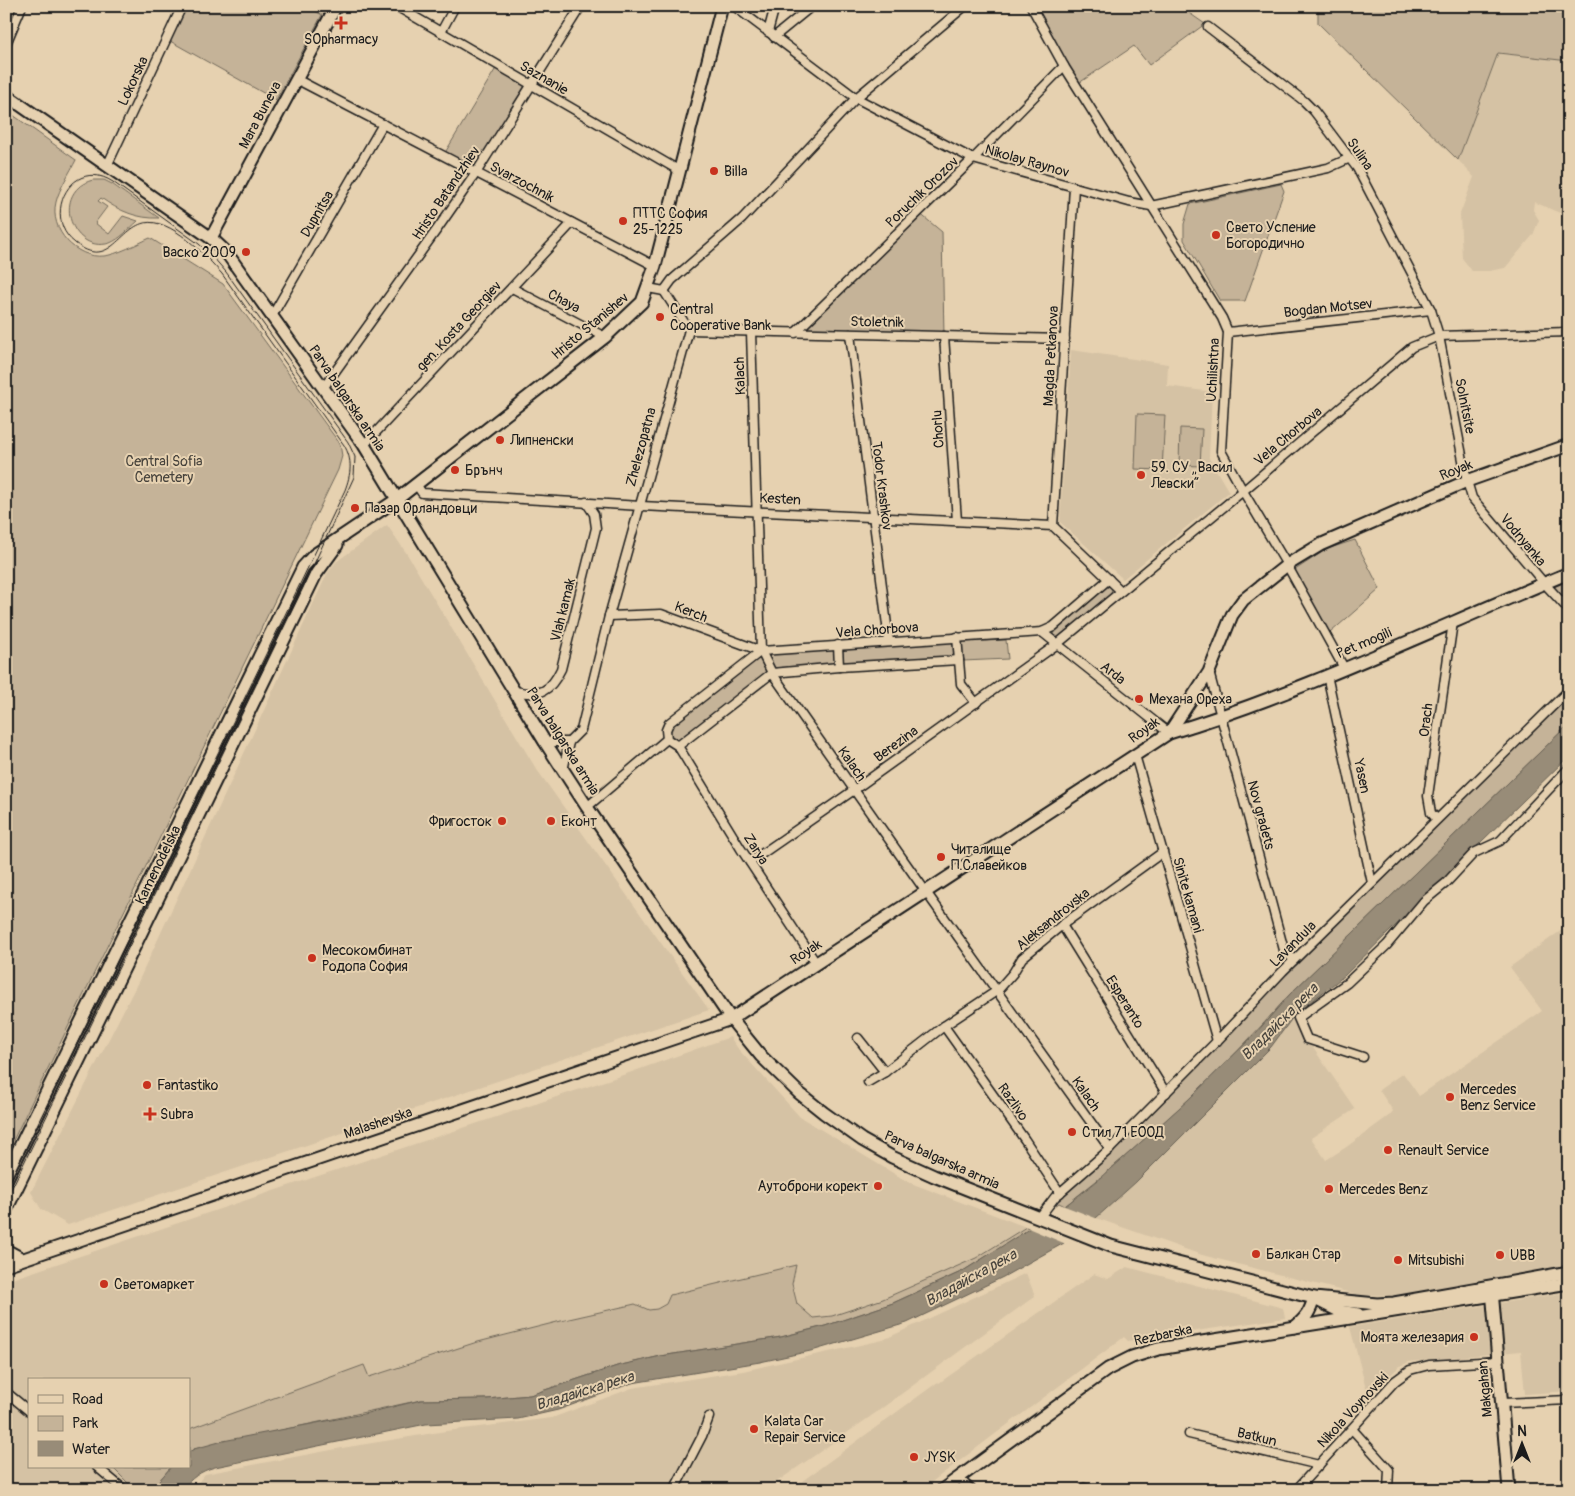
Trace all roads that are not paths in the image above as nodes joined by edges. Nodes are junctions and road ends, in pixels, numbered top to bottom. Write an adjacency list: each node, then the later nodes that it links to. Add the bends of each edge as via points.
1 (22, 6): 17 (street)
2 (171, 6): 13 (street)
3 (336, 6): 19 (street, Mara Buneva)
4 (396, 6): 15 (street, Saznanie)
5 (455, 6): 15 (street)
6 (581, 6): 20 (street, Hristo Batandzhiev)
7 (722, 6): 27 (street)
8 (734, 6): 16 (street, Nikolay Raynov)
9 (775, 6): 16 (street)
10 (812, 6): 16 (street)
11 (965, 6): 22 (street)
12 (1030, 6): 18 (street, Uchilishtna)
13 (181, 8): 26 (street, Lokorska)
14 (1208, 27): 25 (street, Sulina, via 1304,101)
15 (441, 32): 20 (street, Saznanie)
16 (771, 35): 22 (street, Nikolay Raynov)
17 (6, 44)
18 (1064, 66): 24 (street, Poruchik Orozov); 30 (street, Uchilishtna)
19 (296, 79): 23 (street, Svarzochnik); 32 (street, Mara Buneva)
20 (531, 85): 27 (street, Saznanie); 28 (street, Hristo Batandzhiev)
21 (6, 95): 26 (street, Parva balgarska armia)
22 (856, 98): 24 (street, Nikolay Raynov); 36 (street, via 742,219 672,280)
23 (383, 124): 28 (street, Svarzochnik); 38 (street, Dupnitsa)
24 (973, 158): 29 (street, Nikolay Raynov); 43 (street, Poruchik Orozov)
25 (1350, 158): 30 (street, Nikolay Raynov, via 1328,168); 37 (street, Sulina)
26 (107, 166): 32 (street, Parva balgarska armia)
27 (680, 171): 33 (street)
28 (476, 173): 31 (street, Svarzochnik); 49 (street, Hristo Batandzhiev)
29 (1074, 187): 30 (street, Nikolay Raynov); 48 (street, Magda Petkanova)
30 (1151, 206): 41 (street, Uchilishtna)
31 (572, 223): 33 (street, Svarzochnik); 34 (street, gen. Kosta Georgiev)
32 (211, 238): 38 (street, Parva balgarska armia, via 226,252)
33 (656, 266): 35 (street)
34 (512, 288): 45 (street, Chaya); 50 (street, gen. Kosta Georgiev)
35 (648, 288): 36 (street); 45 (street, Hristo Stanishev, via 637,308)
36 (664, 292): 39 (street)
37 (1431, 310): 41 (street, Bogdan Motsev); 47 (street, Sulina)
38 (272, 316): 49 (street, Parva balgarska armia)
39 (688, 330): 40 (street, Stoletnik); 57 (street, Zhelezopatna)
40 (752, 332): 43 (street, Stoletnik); 58 (street, Kalach)
41 (1228, 332): 54 (street, Uchilishtna, via 1221,451)
42 (1569, 332): 47 (street, Vela Chorbova)
43 (794, 333): 44 (street, Stoletnik)
44 (850, 334): 46 (street, Stoletnik); 59 (street, Todor Krashkov)
45 (604, 336): 53 (street, Hristo Stanishev)
46 (944, 336): 48 (street, Stoletnik); 60 (street, Chorlu)
47 (1439, 336): 52 (street, Solnitsite); 54 (street, Vela Chorbova, via 1412,347)
48 (1065, 338): 61 (street, Magda Petkanova)
49 (324, 387): 50 (street, Parva balgarska armia)
50 (364, 445): 55 (street, Parva balgarska armia)
51 (1569, 445): 52 (street, Royak)
52 (1467, 481): 63 (street, Royak, via 1320,545); 66 (street, Vodnyanka, via 1472,498)
53 (416, 484): 55 (street, Hristo Stanishev); 56 (street, Kesten, via 422,493)
54 (1242, 491): 63 (street, Uchilishtna); 67 (street, Vela Chorbova)
55 (396, 500): 62 (street, Kamenodelska); 84 (street, Parva balgarska armia)
56 (586, 502): 57 (street, Kesten); 84 (street, Vlah kamak, via 594,514 596,528 561,669 554,683 542,692)
57 (641, 506): 58 (street, Kesten); 69 (street, Zhelezopatna)
58 (757, 510): 59 (street, Kesten); 76 (street, Kalach)
59 (874, 516): 60 (street, Kesten); 73 (street, Todor Krashkov)
60 (957, 521): 61 (street, Kesten)
61 (1053, 526): 65 (street)
62 (342, 537): 115 (street, Kamenodelska, via 314,555 303,567); 117 (street, Kamenodelska, via 316,574)
63 (1287, 565): 79 (street, Uchilishtna); 80 (street, Royak, via 1243,600 1232,615)
64 (1569, 573): 66 (street, Pet mogili)
65 (1109, 578): 67 (street); 71 (street, Vela Chorbova, via 1053,627)
66 (1544, 584): 68 (street, Vodnyanka); 70 (street, Pet mogili)
67 (1121, 590): 75 (street, Vela Chorbova)
68 (1569, 610)
69 (610, 616): 76 (street, Kerch, via 661,614); 90 (street, via 581,730)
70 (1453, 622): 79 (street, Pet mogili); 97 (street, Orach, via 1428,796 1431,813)
71 (1042, 632): 72 (street, Vela Chorbova); 75 (street, Arda)
72 (957, 637): 73 (street, Vela Chorbova); 77 (street)
73 (889, 641): 74 (street, Vela Chorbova)
74 (838, 645): 76 (street, Vela Chorbova); 78 (street)
75 (1056, 645): 85 (street, Berezina); 87 (street, Arda)
76 (761, 651): 81 (street, Kalach); 88 (street, via 670,723 666,730)
77 (959, 660): 78 (street); 85 (street, via 961,684)
78 (839, 667): 81 (street)
79 (1344, 668): 82 (street, Pet mogili)
80 (1209, 672): 86 (street, Nov gradets); 87 (street, Royak)
81 (772, 673): 91 (street); 95 (street, Kalach)
82 (1328, 675): 86 (street, Pet mogili); 100 (street, Yasen)
83 (1569, 690): 97 (street, Lavandula)
84 (515, 691): 89 (street, Parva balgarska armia)
85 (976, 703): 95 (street, Berezina)
86 (1222, 717): 87 (street, Pet mogili); 103 (street, Nov gradets, via 1284,950)
87 (1168, 733): 92 (street, Royak)
88 (667, 739): 91 (street); 96 (street)
89 (545, 742): 90 (street); 94 (street, Parva balgarska armia)
90 (569, 742): 94 (street)
91 (678, 746): 99 (street, Zarya)
92 (1134, 756): 98 (street, Sinite kamani); 101 (street, Royak)
93 (1569, 768): 110 (street, via 1500,841 1474,853 1424,901 1347,983 1298,1018 1307,1039)
94 (563, 771): 96 (street, Parva balgarska armia)
95 (854, 790): 99 (street, Berezina); 101 (street, Kalach)
96 (586, 807): 106 (street, Parva balgarska armia)
97 (1437, 819): 100 (street, Lavandula)
98 (1163, 852): 102 (street, Aleksandrovska); 109 (street, Sinite kamani)
99 (750, 862): 104 (street, Zarya)
100 (1372, 883): 103 (street, Lavandula)
101 (926, 892): 104 (street, Royak); 105 (street, Kalach)
102 (1062, 925): 105 (street, Aleksandrovska, via 1022,958); 113 (street, Esperanto)
103 (1294, 960): 109 (street, Lavandula)
104 (816, 963): 106 (street, Royak)
105 (998, 990): 107 (street, Aleksandrovska); 114 (street, Kalach)
106 (732, 1019): 118 (street, Parva balgarska armia, via 761,1056 799,1093 862,1140 934,1176); 120 (street, Malashevska)
107 (944, 1026): 111 (street, Aleksandrovska); 116 (street, Razlivo)
108 (858, 1038): 111 (street)
109 (1217, 1041): 113 (street, Lavandula)
110 (1363, 1057)
111 (884, 1072): 112 (street, Aleksandrovska)
112 (868, 1082)
113 (1166, 1093): 114 (street, Lavandula)
114 (1110, 1149): 116 (street, Lavandula)
115 (6, 1175)
116 (1060, 1193): 118 (street, Lavandula)
117 (6, 1210)
118 (1039, 1218): 127 (street, Parva balgarska armia, via 1111,1246)
119 (6, 1250): 122 (street)
120 (34, 1256): 122 (street, Malashevska); 123 (street, Malashevska)
121 (6, 1257): 122 (street, Malashevska)
122 (19, 1257)
123 (6, 1265)
124 (1569, 1272): 126 (street, Rezbarska)
125 (1569, 1283): 126 (street, Rezbarska)
126 (1492, 1290): 127 (street, Rezbarska, via 1377,1304); 128 (street, Rezbarska); 130 (street, Makgahan)
127 (1314, 1298): 128 (street, Rezbarska, via 1339,1311); 129 (street, via 1310,1311)
128 (1370, 1315): 129 (street, Rezbarska)
129 (1294, 1328): 140 (street, Rezbarska, via 1158,1349 1132,1357 1108,1369)
130 (1498, 1361): 133 (street, Makgahan); 136 (street, Nikola Voynovski, via 1429,1365 1410,1370 1395,1381)
131 (6, 1392): 134 (street)
132 (1569, 1400): 133 (street)
133 (1502, 1403): 147 (street, Makgahan)
134 (28, 1410)
135 (709, 1417): 142 (street)
136 (1352, 1429): 138 (street, Nikola Voynovski); 146 (street, via 1390,1470)
137 (1189, 1434): 138 (street, Batkun)
138 (1318, 1465): 145 (street, Nikola Voynovski)
139 (99, 1468): 141 (street)
140 (958, 1478): 143 (street, Rezbarska); 144 (street)
141 (122, 1489)
142 (674, 1490)
143 (942, 1490)
144 (972, 1490)
145 (1296, 1490)
146 (1388, 1490)
147 (1509, 1490)

